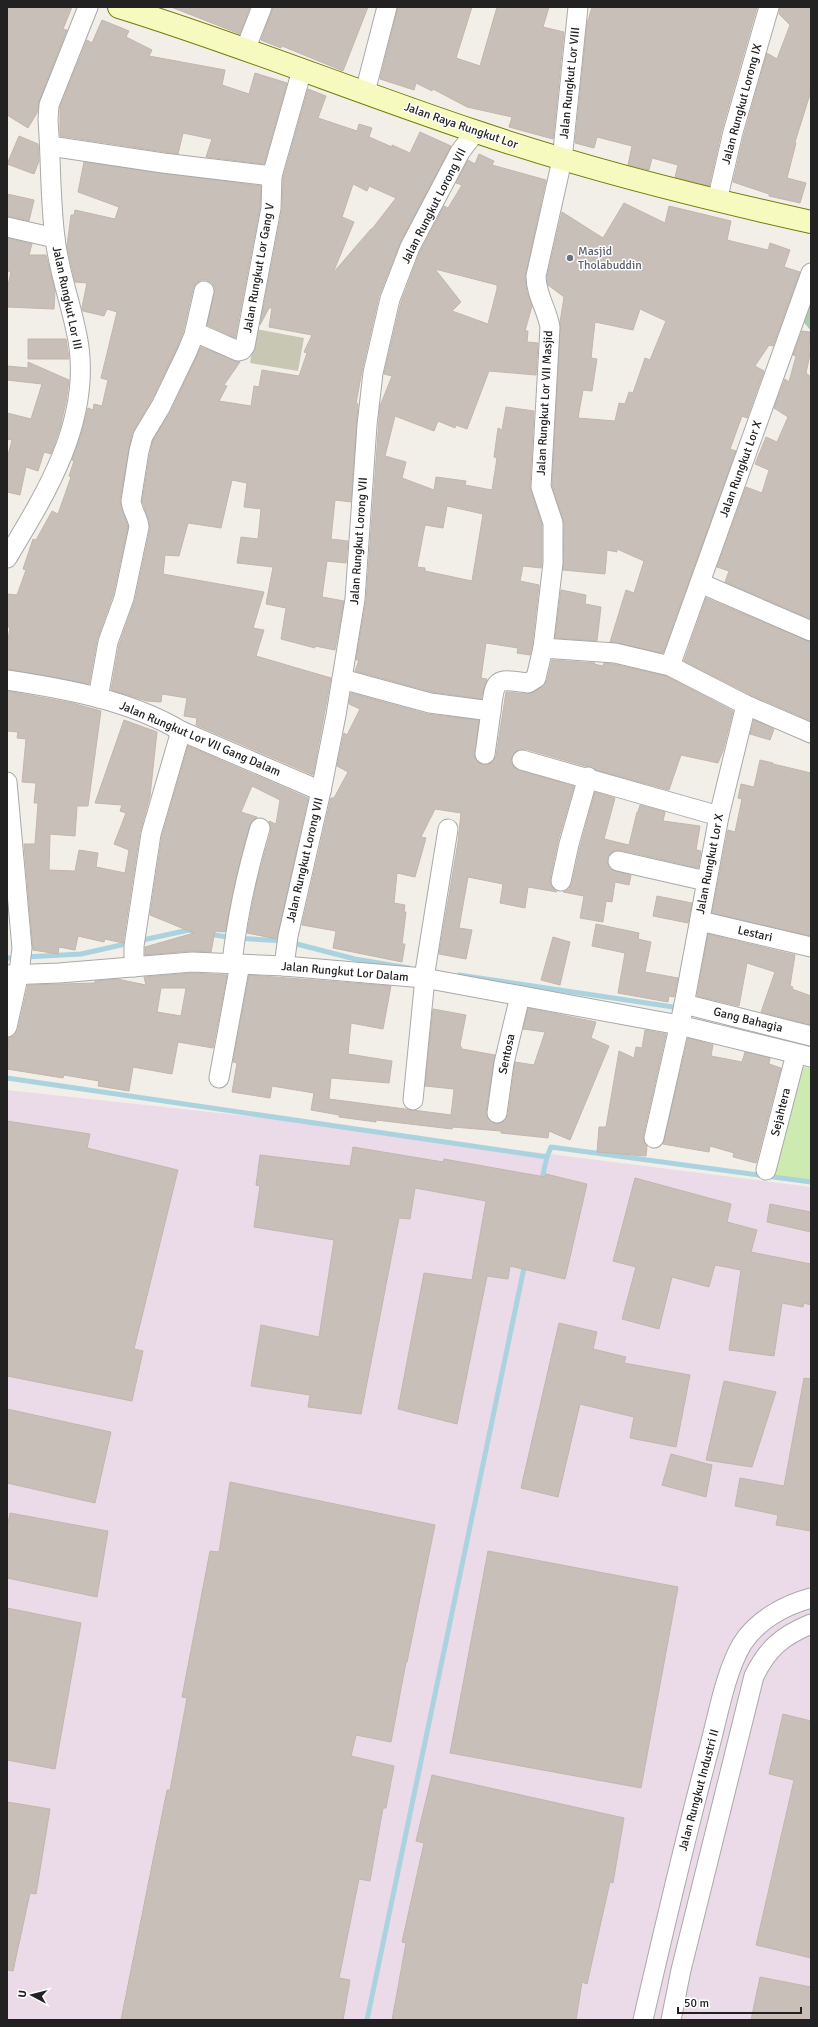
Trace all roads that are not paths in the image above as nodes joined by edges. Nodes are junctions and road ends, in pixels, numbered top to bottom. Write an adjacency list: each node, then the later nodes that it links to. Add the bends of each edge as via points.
1 (88, 7): 11 (street, Jalan Rungkut Lor III, via 49,105)
2 (262, 7): 7 (street)
3 (387, 7): 9 (street)
4 (578, 7): 12 (street, Jalan Rungkut Lor VIII)
5 (769, 7): 14 (street, Jalan Rungkut Lorong IX, via 733,132)
6 (124, 8): 7 (main road, Jalan Raya Rungkut Lor)
7 (245, 50): 8 (main road, Jalan Raya Rungkut Lor)
8 (302, 70): 9 (main road, Jalan Raya Rungkut Lor); 13 (street, Jalan Rungkut Lor Gang V)
9 (365, 92): 10 (main road, Jalan Raya Rungkut Lor)
10 (475, 132): 12 (main road, Jalan Raya Rungkut Lor); 26 (street, Jalan Rungkut Lorong VII, via 460,152 410,247 388,306 373,373 355,599)
11 (50, 146): 13 (street); 17 (street, Jalan Rungkut Lor III)
12 (562, 160): 14 (main road, Jalan Raya Rungkut Lor); 24 (street, Jalan Rungkut Lor VII Masjid, via 536,276 537,290 550,327 541,487 554,532)
13 (272, 176): 20 (street, Jalan Rungkut Lor Gang V, via 271,208 242,350 238,352)
14 (717, 201): 15 (main road, Jalan Raya Rungkut Lor)
15 (811, 222)
16 (7, 227): 17 (street, Jalan Rungkut Lor III)
17 (55, 238): 21 (street, Jalan Rungkut Lor III, via 79,346 79,396 73,427 40,503)
18 (811, 273): 22 (street, Jalan Rungkut Lor X)
19 (204, 291): 20 (street)
20 (195, 332): 28 (street, via 161,406 143,436 139,451 131,501 138,527 124,598 108,642)
21 (7, 558)
22 (700, 583): 23 (street); 25 (street, Jalan Rungkut Lor X)
23 (811, 630)
24 (543, 648): 25 (street, via 615,653); 30 (street, Jalan Rungkut Lor VII Masjid, via 536,678 528,683 503,680 497,683)
25 (670, 666): 29 (street)
26 (342, 679): 30 (street, via 430,703); 37 (street, Jalan Rungkut Lorong VII)
27 (7, 680): 28 (street, Jalan Rungkut Lor VII Gang Dalam)
28 (98, 698): 31 (street, Jalan Rungkut Lor VII Gang Dalam, via 166,722)
29 (746, 705): 32 (street); 38 (street, Jalan Rungkut Lor X)
30 (491, 711): 33 (street)
31 (181, 731): 37 (street, Jalan Rungkut Lor VII Gang Dalam); 50 (street, via 150,834 134,943)
32 (811, 733)
33 (485, 754)
34 (522, 760): 35 (street)
35 (588, 777): 38 (street); 44 (street)
36 (7, 782): 42 (street)
37 (321, 790): 47 (street, Jalan Rungkut Lorong VII)
38 (719, 816): 43 (street, Jalan Rungkut Lor X)
39 (260, 828): 48 (street, via 250,861)
40 (448, 829): 51 (street)
41 (618, 861): 43 (street)
42 (12, 880): 49 (street)
43 (706, 880): 45 (street, Jalan Rungkut Lor X)
44 (561, 881)
45 (700, 921): 46 (street, Lestari); 53 (street, Jalan Rungkut Lor X)
46 (811, 947)
47 (286, 950): 48 (street, Jalan Rungkut Lor Dalam); 51 (street, Jalan Rungkut Lor Dalam)
48 (236, 952): 50 (street, Jalan Rungkut Lor Dalam, via 192,962); 57 (street)
49 (17, 966): 50 (street, Jalan Rungkut Lor Dalam, via 59,973); 54 (street)
50 (134, 967)
51 (425, 973): 52 (street, Jalan Rungkut Lor Dalam); 58 (street)
52 (520, 996): 53 (street, Jalan Rungkut Lor Dalam); 59 (street, Sentosa, via 504,1064)
53 (682, 1013): 55 (street, Gang Bahagia); 56 (street); 60 (street, Jalan Rungkut Lor X)
54 (7, 1027)
55 (811, 1036)
56 (803, 1055): 61 (street, Sejahtera)
57 (219, 1078)
58 (413, 1100)
59 (497, 1113)
60 (654, 1138)
61 (766, 1170)
62 (811, 1598): 64 (street, Jalan Rungkut Industri II, via 782,1608 759,1626 742,1644 730,1672 687,1833)
63 (811, 1624): 65 (street, via 796,1630 774,1645 763,1658 754,1676)
64 (643, 2020)
65 (671, 2020)

